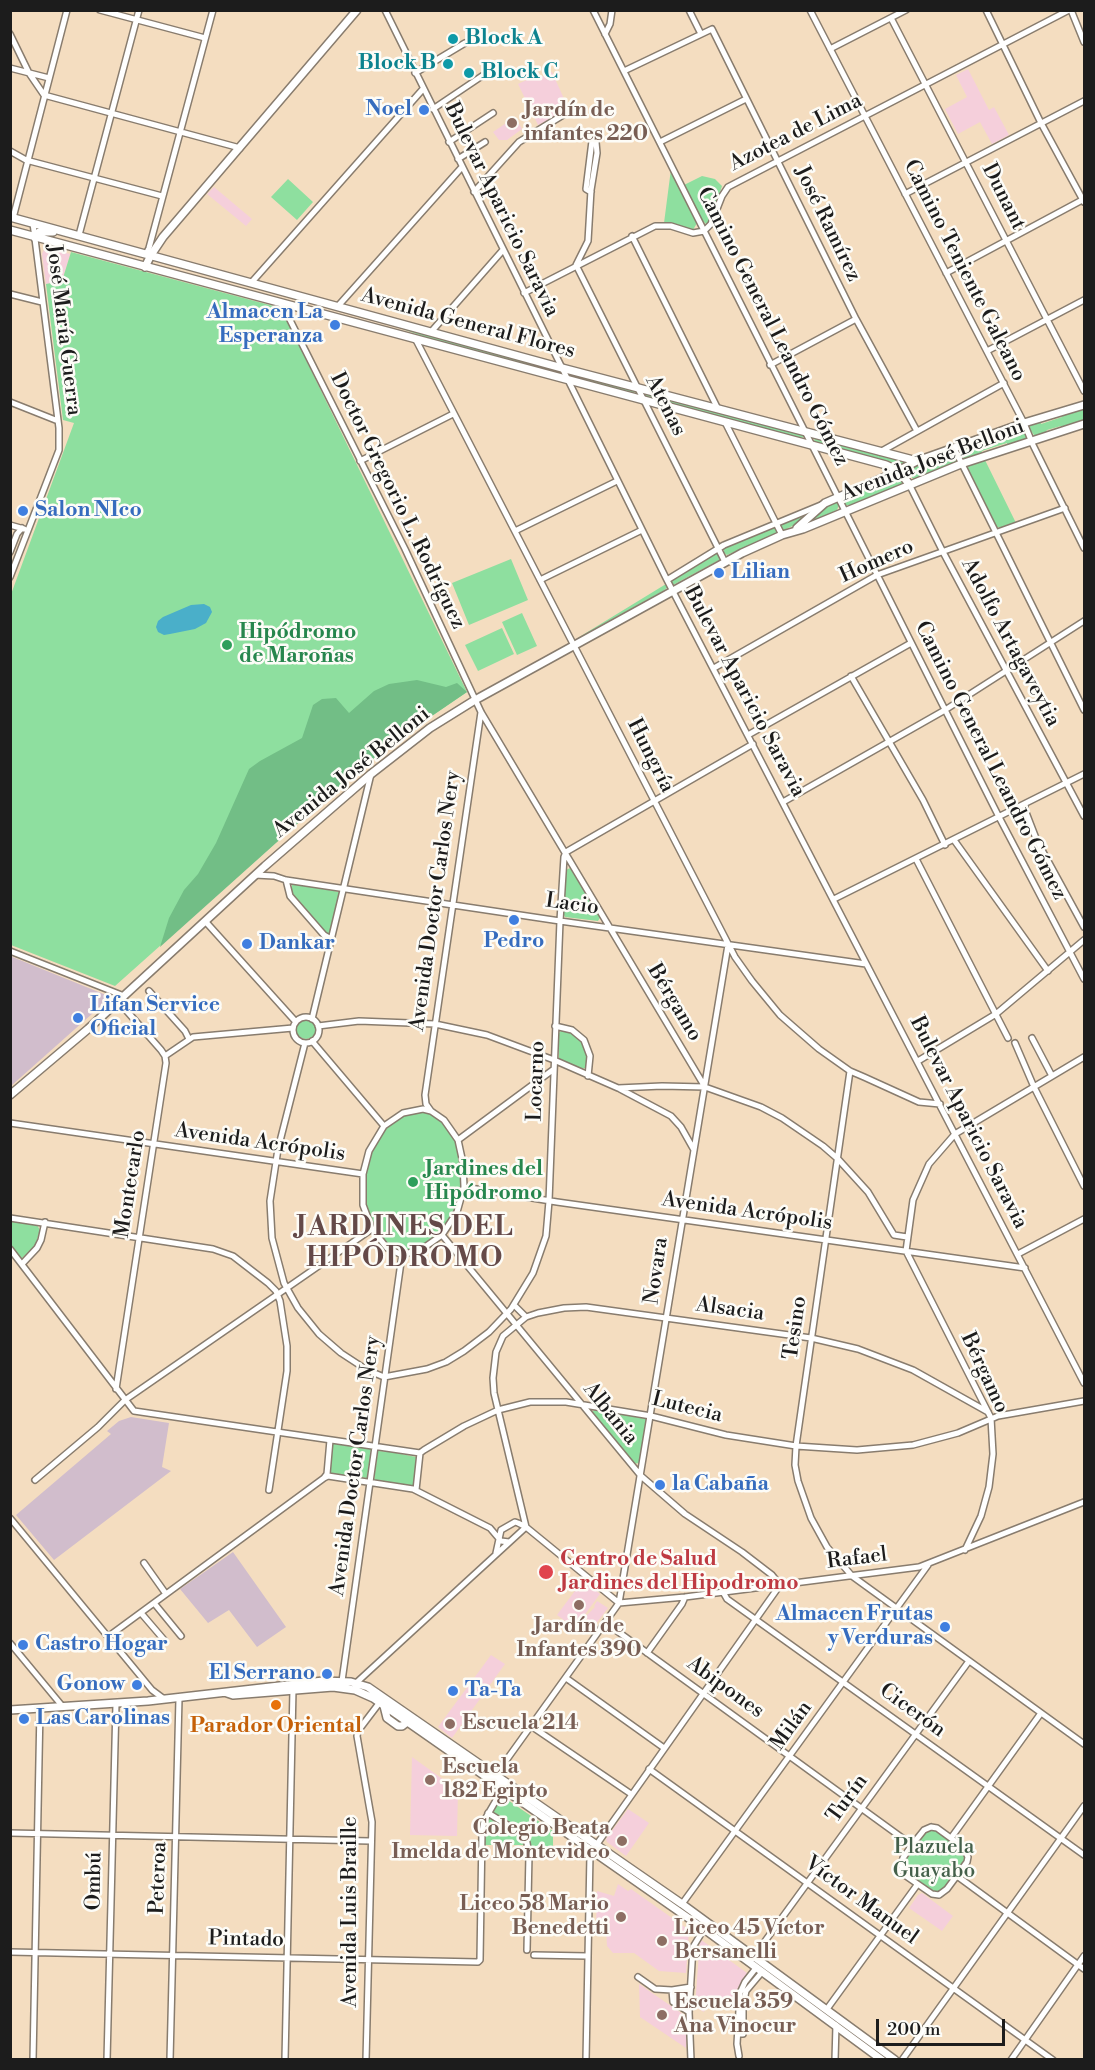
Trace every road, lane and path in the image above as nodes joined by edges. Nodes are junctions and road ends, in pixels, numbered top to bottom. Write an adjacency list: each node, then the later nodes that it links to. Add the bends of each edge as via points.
1 (67, 10): 29 (street)
2 (100, 10): 15 (street)
3 (139, 10): 15 (street)
4 (213, 10): 19 (street)
5 (357, 10): 45 (main road)
6 (385, 10): 27 (street, Bulevar Aparicio Saravia)
7 (593, 10): 17 (street, Camino General Leandro Gómez)
8 (612, 10): 17 (street)
9 (689, 10): 18 (street)
10 (810, 10): 23 (street, Camino Teniente Galeano)
11 (906, 10): 14 (street)
12 (986, 10): 22 (street)
13 (1070, 10): 20 (street); 22 (street, Azotea de Lima)
14 (891, 18): 23 (street); 30 (street, Dunant)
15 (137, 20): 19 (street); 37 (street)
16 (10, 34): 26 (street)
17 (605, 34): 25 (street, Camino General Leandro Gómez)
18 (701, 34): 25 (street); 33 (street, José Ramírez, via 712,29)
19 (206, 38): 41 (street)
20 (1084, 42)
21 (465, 43): 27 (street)
22 (1004, 44): 30 (street, Azotea de Lima); 40 (street)
23 (830, 49): 39 (street, Camino Teniente Galeano)
24 (10, 68): 26 (street)
25 (624, 72): 44 (street, Camino General Leandro Gómez)
26 (29, 73): 29 (street); 32 (street)
27 (415, 73): 31 (street, Bulevar Aparicio Saravia)
28 (482, 76): 35 (street)
29 (49, 78): 32 (street)
30 (926, 84): 39 (street, Azotea de Lima); 50 (street, Dunant)
31 (423, 89): 35 (street, Bulevar Aparicio Saravia); 70 (street)
32 (44, 95): 37 (street); 48 (street)
33 (746, 99): 44 (street); 49 (street, José Ramírez)
34 (1084, 101): 40 (street)
35 (433, 109): 42 (street, Bulevar Aparicio Saravia)
36 (493, 113): 42 (street)
37 (112, 114): 41 (street); 52 (street)
38 (563, 115): 53 (street, via 519,142)
39 (864, 117): 49 (street, Azotea de Lima); 55 (street, Camino Teniente Galeano)
40 (1041, 123): 50 (street); 57 (street)
41 (180, 132): 45 (street); 56 (street)
42 (449, 142): 47 (street, Bulevar Aparicio Saravia)
43 (485, 142): 47 (street)
44 (660, 142): 61 (street, Camino General Leandro Gómez)
45 (240, 148): 67 (main road)
46 (10, 151): 48 (street)
47 (458, 159): 51 (street, Bulevar Aparicio Saravia)
48 (26, 160): 52 (street); 58 (street)
49 (778, 161): 61 (street, Azotea de Lima, via 726,189); 77 (street, José Ramírez)
50 (966, 162): 55 (street); 65 (street, Dunant)
51 (462, 167): 53 (street, Bulevar Aparicio Saravia); 76 (street)
52 (95, 178): 56 (street); 62 (street)
53 (474, 192): 66 (street, Bulevar Aparicio Saravia)
54 (591, 192): 54 (street, via 597,153 596,142 592,141 586,189); 68 (street, via 588,241)
55 (905, 194): 69 (street, Camino Teniente Galeano)
56 (162, 196): 67 (street)
57 (1084, 200): 65 (street)
58 (12, 217): 59 (main road, Avenida General Flores)
59 (33, 223): 62 (main road, Avenida General Flores); 64 (street, José María Guerra)
60 (10, 230): 64 (main road, Avenida General Flores)
61 (704, 231): 63 (street, via 693,233 660,225); 82 (street, Camino General Leandro Gómez)
62 (79, 235): 64 (main road, via 46,231); 67 (main road, Avenida General Flores)
63 (632, 236): 68 (street); 91 (street)
64 (35, 238): 67 (main road, Avenida General Flores, via 115,259); 74 (street, José María Guerra)
65 (1006, 240): 69 (street); 78 (street, Dunant)
66 (503, 250): 71 (street, Bulevar Aparicio Saravia); 79 (street)
67 (147, 259): 70 (main road, Avenida General Flores); 75 (main road, Avenida General Flores)
68 (576, 266): 71 (street); 86 (street, Atenas)
69 (946, 273): 81 (street, Camino Teniente Galeano)
70 (251, 283): 76 (main road, Avenida General Flores)
71 (524, 293): 83 (street, Bulevar Aparicio Saravia)
72 (10, 294): 74 (street)
73 (1084, 300): 78 (street)
74 (42, 302): 93 (street, José María Guerra)
75 (284, 304): 80 (main road, Avenida General Flores); 103 (street, Doctor Gregorio L. Rodríguez)
76 (338, 306): 79 (main road, Avenida General Flores)
77 (856, 319): 82 (street); 98 (street, José Ramírez)
78 (1047, 319): 81 (street); 87 (street, Dunant)
79 (431, 332): 83 (main road, Avenida General Flores)
80 (416, 340): 84 (main road, Avenida General Flores); 92 (street, Hungría)
81 (987, 351): 85 (street, Camino Teniente Galeano)
82 (770, 365): 97 (street, Camino General Leandro Gómez)
83 (562, 368): 84 (street, Bulevar Aparicio Saravia); 86 (main road, Avenida General Flores)
84 (567, 379): 88 (main road, Avenida General Flores); 107 (street, Bulevar Aparicio Saravia)
85 (1004, 383): 95 (street, Camino Teniente Galeano); 98 (street)
86 (636, 387): 88 (street, Atenas); 91 (main road, Avenida General Flores)
87 (1084, 392)
88 (643, 400): 94 (main road, Avenida General Flores); 121 (street, Atenas)
89 (10, 402): 93 (street)
90 (1084, 405): 95 (main road, Avenida José Belloni)
91 (718, 410): 97 (main road, Avenida General Flores)
92 (453, 414): 103 (street); 118 (street, Hungría)
93 (58, 421): 115 (street, José María Guerra, via 59,450)
94 (725, 422): 100 (main road, Avenida General Flores); 113 (street)
95 (1024, 423): 99 (street, Camino Teniente Galeano); 101 (main road, Avenida José Belloni)
96 (1084, 424): 99 (main road, Avenida José Belloni)
97 (805, 431): 100 (street, Camino General Leandro Gómez); 102 (main road, Avenida General Flores)
98 (917, 431): 102 (street)
99 (1031, 441): 105 (main road, Avenida José Belloni); 111 (street, Camino Teniente Galeano)
100 (812, 445): 106 (main road, Avenida General Flores); 109 (street, Camino General Leandro Gómez)
101 (954, 448): 104 (main road, Avenida José Belloni); 105 (street)
102 (880, 452): 104 (main road, Avenida General Flores)
103 (360, 461): 138 (street, Doctor Gregorio L. Rodríguez)
104 (917, 461): 106 (main road, Avenida José Belloni)
105 (962, 464): 108 (main road, Avenida José Belloni); 119 (street)
106 (899, 471): 108 (main road); 109 (main road, Avenida José Belloni)
107 (617, 481): 116 (street, Bulevar Aparicio Saravia); 118 (street)
108 (909, 484): 112 (main road, Avenida José Belloni); 124 (street, Adolfo Artagaveytia)
109 (839, 498): 110 (main road, Avenida José Belloni); 112 (street, Camino General Leandro Gómez)
110 (823, 504): 113 (street, Avenida José Belloni); 117 (main road, Avenida José Belloni)
111 (1065, 508): 119 (street, Homero); 122 (street, Camino Teniente Galeano)
112 (846, 511): 117 (main road, Avenida José Belloni); 126 (street, Camino General Leandro Gómez)
113 (776, 523): 120 (street); 121 (street, Avenida José Belloni)
114 (10, 525): 115 (street)
115 (25, 529): 123 (street, José María Guerra, via 18,534); 127 (street, José María Guerra)
116 (642, 530): 128 (street); 129 (street, Bulevar Aparicio Saravia)
117 (794, 530): 120 (main road, Avenida José Belloni)
118 (515, 531): 128 (street, Hungría)
119 (995, 533): 124 (street, Homero); 132 (street)
120 (782, 535): 125 (main road, Avenida José Belloni)
121 (718, 548): 125 (street, Atenas); 129 (street, Avenida José Belloni)
122 (1084, 548)
123 (10, 552)
124 (943, 552): 126 (street, Homero); 136 (street, Adolfo Artagaveytia)
125 (725, 562): 130 (main road, Avenida José Belloni)
126 (877, 575): 133 (street, Camino General Leandro Gómez); 135 (street, Homero)
127 (10, 577)
128 (540, 580): 134 (street, Hungría)
129 (667, 580): 130 (street, Bulevar Aparicio Saravia)
130 (673, 591): 134 (main road, Avenida José Belloni); 135 (street, Bulevar Aparicio Saravia)
131 (1084, 621): 132 (street)
132 (1049, 642): 136 (street); 140 (street)
133 (911, 643): 137 (street); 139 (street, Camino General Leandro Gómez)
134 (573, 646): 138 (main road, Avenida José Belloni); 148 (street, Hungría)
135 (714, 668): 142 (street, Bulevar Aparicio Saravia)
136 (1007, 670): 139 (street); 147 (street, Adolfo Artagaveytia)
137 (851, 676): 142 (street); 143 (street)
138 (476, 700): 141 (street, Doctor Gregorio L. Rodríguez); 145 (main road, Avenida José Belloni, via 430,728)
139 (945, 710): 143 (street); 152 (street, Camino General Leandro Gómez)
140 (1084, 710)
141 (481, 712): 155 (street, Bérgamo); 163 (street, Avenida Doctor Carlos Nery)
142 (748, 735): 144 (street, Bulevar Aparicio Saravia)
143 (889, 742): 149 (street); 154 (street)
144 (753, 744): 148 (street); 149 (street, Bulevar Aparicio Saravia)
145 (371, 774): 157 (main road, Avenida José Belloni); 161 (street)
146 (1084, 774): 147 (street)
147 (1066, 784): 150 (street); 151 (street, Adolfo Artagaveytia)
148 (654, 801): 155 (street); 170 (street, Hungría)
149 (783, 802): 162 (street, Bulevar Aparicio Saravia)
150 (1025, 804): 152 (street); 167 (street, via 1037,841)
151 (1084, 816)
152 (999, 817): 153 (street); 172 (street, Camino General Leandro Gómez)
153 (954, 840): 154 (street); 174 (street)
154 (945, 845): 156 (street)
155 (566, 852): 165 (street, Locarno); 166 (street, Bérgamo)
156 (916, 859): 162 (street); 178 (street)
157 (265, 866): 158 (main road, Avenida José Belloni); 159 (street, Lacio)
158 (255, 875): 159 (street, Lacio); 164 (main road, Avenida José Belloni)
159 (274, 876): 160 (street, Lacio)
160 (286, 880): 161 (street, Lacio); 168 (street, via 290,896)
161 (344, 889): 163 (street, Lacio); 168 (street)
162 (834, 899): 173 (street, Bulevar Aparicio Saravia)
163 (452, 904): 165 (street, Lacio); 180 (street, Avenida Doctor Carlos Nery)
164 (205, 921): 177 (main road, Avenida José Belloni); 181 (street)
165 (560, 921): 166 (street, Lacio); 183 (street, Locarno)
166 (610, 927): 170 (street, Lacio); 198 (street, Bérgamo)
167 (1084, 927)
168 (331, 939): 179 (street)
169 (1084, 940): 172 (street)
170 (728, 944): 173 (street, Lacio); 195 (street, Hungría, via 780,1015); 198 (street, Novara)
171 (10, 951): 177 (street)
172 (1069, 952): 174 (street); 175 (street, Camino General Leandro Gómez)
173 (866, 964): 193 (street, Bulevar Aparicio Saravia)
174 (1048, 971): 178 (street)
175 (1084, 979)
176 (149, 991): 186 (street)
177 (121, 998): 190 (street); 201 (main road, Avenida José Belloni)
178 (996, 1014): 184 (street); 193 (street)
179 (312, 1018): 181 (street, via 303,1017); 182 (street)
180 (435, 1024): 182 (street, via 359,1021); 192 (street, via 486,1035); 202 (street, Avenida Doctor Carlos Nery)
181 (295, 1025): 186 (street); 188 (street, via 296,1038)
182 (318, 1026): 187 (street, via 318,1035)
183 (555, 1026): 192 (street, Locarno); 196 (street, via 572,1030 584,1040 590,1056)
184 (1008, 1038)
185 (1032, 1038): 197 (street)
186 (189, 1039): 190 (street)
187 (312, 1041): 188 (street); 207 (street)
188 (305, 1042): 213 (street)
189 (1015, 1043): 199 (street)
190 (165, 1056): 210 (street, Montecarlo)
191 (1084, 1057): 197 (street)
192 (554, 1060): 194 (street, Locarno); 196 (street)
193 (918, 1061): 203 (street, Bulevar Aparicio Saravia)
194 (554, 1069): 209 (street); 217 (street, Locarno)
195 (850, 1071): 203 (street, Hungría, via 919,1102); 212 (street, Tesino)
196 (588, 1076): 200 (street)
197 (1052, 1076): 199 (street)
198 (705, 1087): 200 (street); 211 (street, Novara); 212 (street, via 782,1118)
199 (1034, 1087): 208 (street); 215 (street)
200 (618, 1088): 211 (street, via 671,1116)
201 (10, 1095)
202 (425, 1095): 204 (street); 205 (street, Avenida Doctor Carlos Nery)
203 (940, 1104): 208 (street, Bulevar Aparicio Saravia)
204 (411, 1110): 205 (street); 207 (street)
205 (431, 1111): 209 (street, Avenida Doctor Carlos Nery, via 444,1120)
206 (10, 1123): 210 (street, Avenida Acrópolis)
207 (384, 1126): 214 (street, via 369,1151)
208 (955, 1134): 224 (street, via 932,1160 918,1187); 229 (street, Bulevar Aparicio Saravia)
209 (458, 1140): 216 (street, Avenida Doctor Carlos Nery)
210 (154, 1145): 213 (street, Avenida Acrópolis); 225 (street, Montecarlo)
211 (694, 1150): 220 (street, Novara)
212 (838, 1159): 224 (street, via 868,1192 894,1235); 226 (street, Tesino)
213 (276, 1162): 214 (street, Avenida Acrópolis); 233 (street, via 270,1201 271,1230)
214 (363, 1174): 222 (street, via 363,1205)
215 (1084, 1186)
216 (464, 1187): 217 (street, Avenida Acrópolis); 223 (street, Avenida Doctor Carlos Nery, via 457,1212)
217 (549, 1201): 220 (street, Avenida Acrópolis); 235 (street, Locarno, via 540,1255)
218 (10, 1218): 221 (street)
219 (1084, 1219): 229 (street)
220 (681, 1220): 226 (street, Avenida Acrópolis); 238 (street, Novara)
221 (45, 1222): 225 (street); 231 (street, via 37,1248)
222 (372, 1229): 230 (street, via 387,1248); 233 (street)
223 (442, 1235): 230 (street, Avenida Doctor Carlos Nery, via 422,1249); 236 (street, Albania)
224 (907, 1237): 228 (street)
225 (140, 1238): 234 (street, via 232,1256); 245 (street, Montecarlo)
226 (826, 1239): 228 (street, Avenida Acrópolis); 242 (street, Tesino)
227 (10, 1249): 231 (street)
228 (906, 1251): 232 (street, Avenida Acrópolis); 246 (street, Bérgamo)
229 (1018, 1254): 232 (street, Bulevar Aparicio Saravia)
230 (402, 1256): 243 (street, Avenida Doctor Carlos Nery)
231 (22, 1264): 245 (street)
232 (1025, 1268): 244 (street, Bulevar Aparicio Saravia)
233 (286, 1288): 234 (street); 243 (street, via 325,1340 367,1370)
234 (278, 1294): 248 (street); 254 (street, via 288,1346)
235 (514, 1305): 236 (street, Locarno); 237 (street)
236 (506, 1314): 239 (street, Albania); 240 (street)
237 (526, 1317): 238 (street, Alsacia, via 579,1307); 239 (street, Alsacia)
238 (667, 1318): 242 (street, Alsacia); 253 (street, Novara)
239 (515, 1325): 241 (street, Alsacia); 250 (street, Albania)
240 (494, 1327): 241 (street); 243 (street, via 446,1362)
241 (503, 1336): 251 (street, via 494,1364)
242 (811, 1338): 247 (street, Alsacia, via 858,1349 913,1370); 256 (street, Tesino)
243 (384, 1377): 257 (street, Avenida Doctor Carlos Nery)
244 (1084, 1383)
245 (116, 1389): 248 (street)
246 (977, 1389): 247 (street); 252 (street, Bérgamo)
247 (964, 1399): 252 (street, Alsacia)
248 (125, 1400): 254 (street, via 134,1411); 261 (street)
249 (1084, 1401): 252 (street)
250 (580, 1404): 251 (street, Lutecia, via 530,1402); 253 (street, Lutecia); 259 (street, Albania)
251 (498, 1410): 258 (street, Lutecia); 266 (street)
252 (989, 1415): 256 (street, Lutecia, via 944,1437 897,1447 857,1450); 274 (street, Bérgamo, via 993,1446 988,1487 981,1516)
253 (651, 1416): 256 (street, Lutecia, via 726,1435); 259 (street, Novara)
254 (278, 1433): 255 (street); 263 (street)
255 (330, 1440): 257 (street); 260 (street)
256 (796, 1446): 278 (street, Tesino, via 798,1481 811,1518 827,1547)
257 (374, 1447): 258 (street); 262 (street, Avenida Doctor Carlos Nery)
258 (420, 1454): 264 (street)
259 (641, 1476): 279 (street, Albania); 284 (street, Novara)
260 (324, 1478): 262 (street); 281 (street)
261 (34, 1480)
262 (369, 1483): 264 (street); 296 (street, Avenida Doctor Carlos Nery)
263 (269, 1490)
264 (416, 1490): 271 (street)
265 (1084, 1502): 274 (street, Rafael)
266 (520, 1505): 268 (street); 270 (street)
267 (10, 1518): 289 (street)
268 (515, 1522): 269 (street); 270 (street)
269 (505, 1527): 271 (street); 272 (street)
270 (526, 1527): 273 (street); 284 (street)
271 (490, 1528): 272 (street)
272 (498, 1538): 273 (street); 275 (street)
273 (509, 1542): 275 (street)
274 (965, 1550): 277 (street, Rafael)
275 (496, 1554): 298 (street)
276 (144, 1563): 281 (street)
277 (928, 1565): 278 (street, Rafael); 285 (street, Milán)
278 (852, 1576): 279 (street, Rafael); 285 (street, Tesino)
279 (780, 1585): 280 (street, Rafael); 287 (street)
280 (723, 1592): 282 (street, Rafael); 287 (street, Cicerón)
281 (166, 1594): 283 (street)
282 (685, 1597): 284 (street, Rafael); 293 (street)
283 (154, 1603): 286 (street); 290 (street)
284 (620, 1603): 288 (street)
285 (897, 1608): 294 (street, Tesino); 297 (street, Milán)
286 (141, 1613): 289 (street); 291 (street)
287 (756, 1620): 297 (street, Cicerón); 301 (street)
288 (606, 1623): 293 (street, Abipones); 295 (street)
289 (109, 1636): 300 (street)
290 (182, 1636)
291 (165, 1641)
292 (10, 1643): 307 (street)
293 (647, 1653): 301 (street, Abipones)
294 (969, 1661): 310 (street, Tesino); 313 (street, Turín)
295 (566, 1678): 312 (street); 315 (street)
296 (342, 1681): 298 (main road); 299 (main road)
297 (843, 1682): 313 (street, Cicerón); 316 (street, Milán)
298 (356, 1683): 311 (main road, via 377,1692)
299 (293, 1687): 302 (main road); 306 (main road, via 349,1689); 330 (street)
300 (152, 1690): 303 (street); 304 (street)
301 (703, 1693): 315 (street); 316 (street, Abipones)
302 (179, 1698): 303 (main road); 329 (street, Peteroa)
303 (165, 1699): 304 (main road)
304 (147, 1701): 305 (main road)
305 (116, 1704): 307 (main road); 328 (street, Ombú)
306 (382, 1704): 311 (main road, via 385,1715 394,1723 400,1726); 333 (street, Avenida Luis Braille, via 357,1736 372,1822)
307 (64, 1708): 308 (main road)
308 (40, 1709): 309 (main road); 327 (street)
309 (10, 1710)
310 (1041, 1713): 314 (street, Tesino); 319 (street)
311 (410, 1719): 318 (main road); 320 (main road)
312 (531, 1726): 318 (street); 321 (street)
313 (915, 1735): 319 (street, Cicerón); 323 (street, Turín)
314 (1084, 1744)
315 (664, 1748): 317 (street)
316 (790, 1756): 323 (street, Abipones); 325 (street, Milán)
317 (649, 1769): 321 (street); 325 (street, Víctor Manuel)
318 (495, 1776): 335 (main road)
319 (988, 1787): 331 (street); 332 (street, Cicerón)
320 (502, 1790): 324 (street); 335 (main road)
321 (631, 1794): 335 (street)
322 (1084, 1806): 332 (street)
323 (862, 1808): 334 (street, Abipones); 338 (street, Turín)
324 (488, 1813): 344 (street, via 522,1834 528,1847); 353 (street, Pintado, via 481,1842 480,1960)
325 (736, 1831): 338 (street, Víctor Manuel); 340 (street, Milán)
326 (10, 1833): 327 (street)
327 (38, 1834): 328 (street); 346 (street)
328 (113, 1836): 329 (street); 347 (street, Ombú)
329 (176, 1836): 330 (street); 349 (street, Peteroa)
330 (290, 1838): 333 (street); 352 (street)
331 (951, 1838): 334 (street, via 930,1827); 337 (street, via 968,1854)
332 (1061, 1838): 336 (street, Cicerón); 341 (street)
333 (370, 1841): 353 (street, Avenida Luis Braille)
334 (912, 1845): 339 (street, via 901,1867)
335 (594, 1847): 340 (main road); 342 (main road); 350 (street, via 589,1856)
336 (1084, 1855)
337 (957, 1876): 339 (street, via 939,1895); 341 (street)
338 (807, 1883): 343 (street, Víctor Manuel); 354 (street, Turín)
339 (917, 1884): 343 (street)
340 (682, 1905): 354 (main road)
341 (1007, 1913): 355 (street); 360 (street)
342 (704, 1929): 354 (main road); 359 (street, via 693,1947)
343 (881, 1935): 360 (street, Víctor Manuel); 362 (street)
344 (527, 1950)
345 (10, 1952): 346 (street, Pintado)
346 (35, 1953): 347 (street, Pintado); 369 (street)
347 (110, 1954): 349 (street, Pintado); 370 (street, Ombú)
348 (534, 1955): 350 (street)
349 (173, 1956): 352 (street, Pintado); 371 (street, Peteroa)
350 (587, 1956): 374 (street)
351 (1084, 1956): 355 (street)
352 (286, 1958): 353 (street, Pintado); 372 (street)
353 (368, 1960): 373 (street, Avenida Luis Braille)
354 (751, 1960): 357 (main road); 362 (main road)
355 (1078, 1965): 356 (street); 366 (street)
356 (1084, 1969)
357 (759, 1970): 364 (main road); 368 (street, via 745,1982 740,1993)
358 (638, 1977): 361 (street, via 656,1989)
359 (691, 1987): 361 (street); 363 (street)
360 (953, 1987): 366 (street, Víctor Manuel); 379 (street)
361 (672, 1990): 363 (street, via 673,2002)
362 (827, 2009): 364 (main road)
363 (689, 2012): 375 (street)
364 (838, 2023): 365 (main road); 367 (street); 378 (main road)
365 (847, 2034): 367 (street); 377 (main road)
366 (1025, 2040): 380 (street); 381 (street, Víctor Manuel)
367 (835, 2041): 376 (street)
368 (739, 2056)
369 (33, 2060)
370 (107, 2060)
371 (170, 2060)
372 (285, 2060)
373 (366, 2060)
374 (586, 2060)
375 (691, 2060)
376 (835, 2060)
377 (882, 2060)
378 (895, 2060)
379 (902, 2060)
380 (1011, 2060)
381 (1053, 2060)

